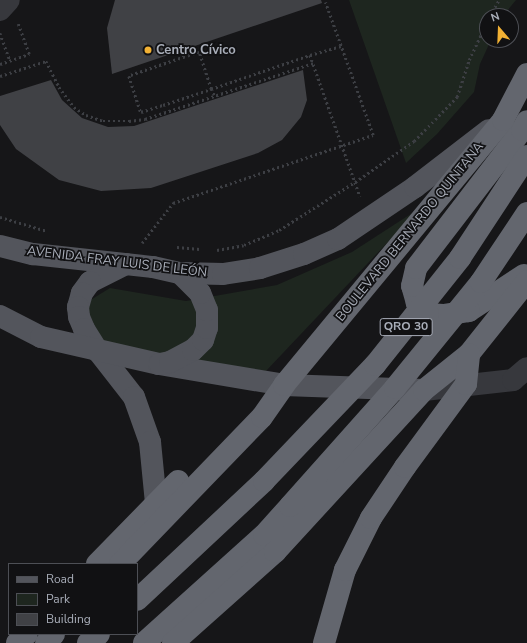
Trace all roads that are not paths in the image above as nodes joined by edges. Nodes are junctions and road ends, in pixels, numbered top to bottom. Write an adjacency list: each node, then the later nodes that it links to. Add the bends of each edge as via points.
1 (527, 74): 2 (highway, BOULEVARD BERNARDO QUINTANA)
2 (503, 120): 8 (main road, AVENIDA FRAY LUIS DE LEÓN, via 415,187 332,242 260,268 222,274); 17 (highway, BOULEVARD BERNARDO QUINTANA)
3 (527, 121): 9 (highway, via 416,268 412,286 417,303 428,314 443,315 469,311)
4 (527, 156): 22 (highway, QRO 30, bridge, via 460,258 375,365 264,482)
5 (527, 213): 29 (highway, QRO 30, bridge, via 481,282 395,388 290,506 264,535)
6 (0, 246): 7 (main road, AVENIDA FRAY LUIS DE LEÓN, via 33,254)
7 (126, 264): 8 (main road, AVENIDA FRAY LUIS DE LEÓN); 12 (main road, via 90,282 82,293 78,307 79,317)
8 (180, 273): 14 (main road, via 200,293 207,310 207,328 203,340 193,350 170,362)
9 (527, 274)
10 (527, 281): 13 (highway)
11 (0, 316): 12 (main road, via 41,337)
12 (98, 351): 14 (main road); 19 (main road, via 134,397 150,442)
13 (469, 354): 16 (highway); 18 (highway)
14 (159, 364): 17 (main road)
15 (527, 368): 16 (street, via 513,380)
16 (466, 384): 18 (street); 31 (highway, via 405,467 372,518 345,570)
17 (284, 385): 18 (main road); 19 (highway, via 236,422); 21 (highway, via 262,418)
18 (424, 390): 30 (highway, via 275,552)
19 (156, 503): 20 (highway)
20 (98, 563)
21 (121, 563)
22 (138, 599)
23 (26, 635): 26 (highway)
24 (53, 635): 27 (highway)
25 (98, 635): 28 (highway)
26 (17, 643)
27 (46, 643)
28 (88, 643)
29 (144, 643)
30 (173, 643)
31 (324, 643)

